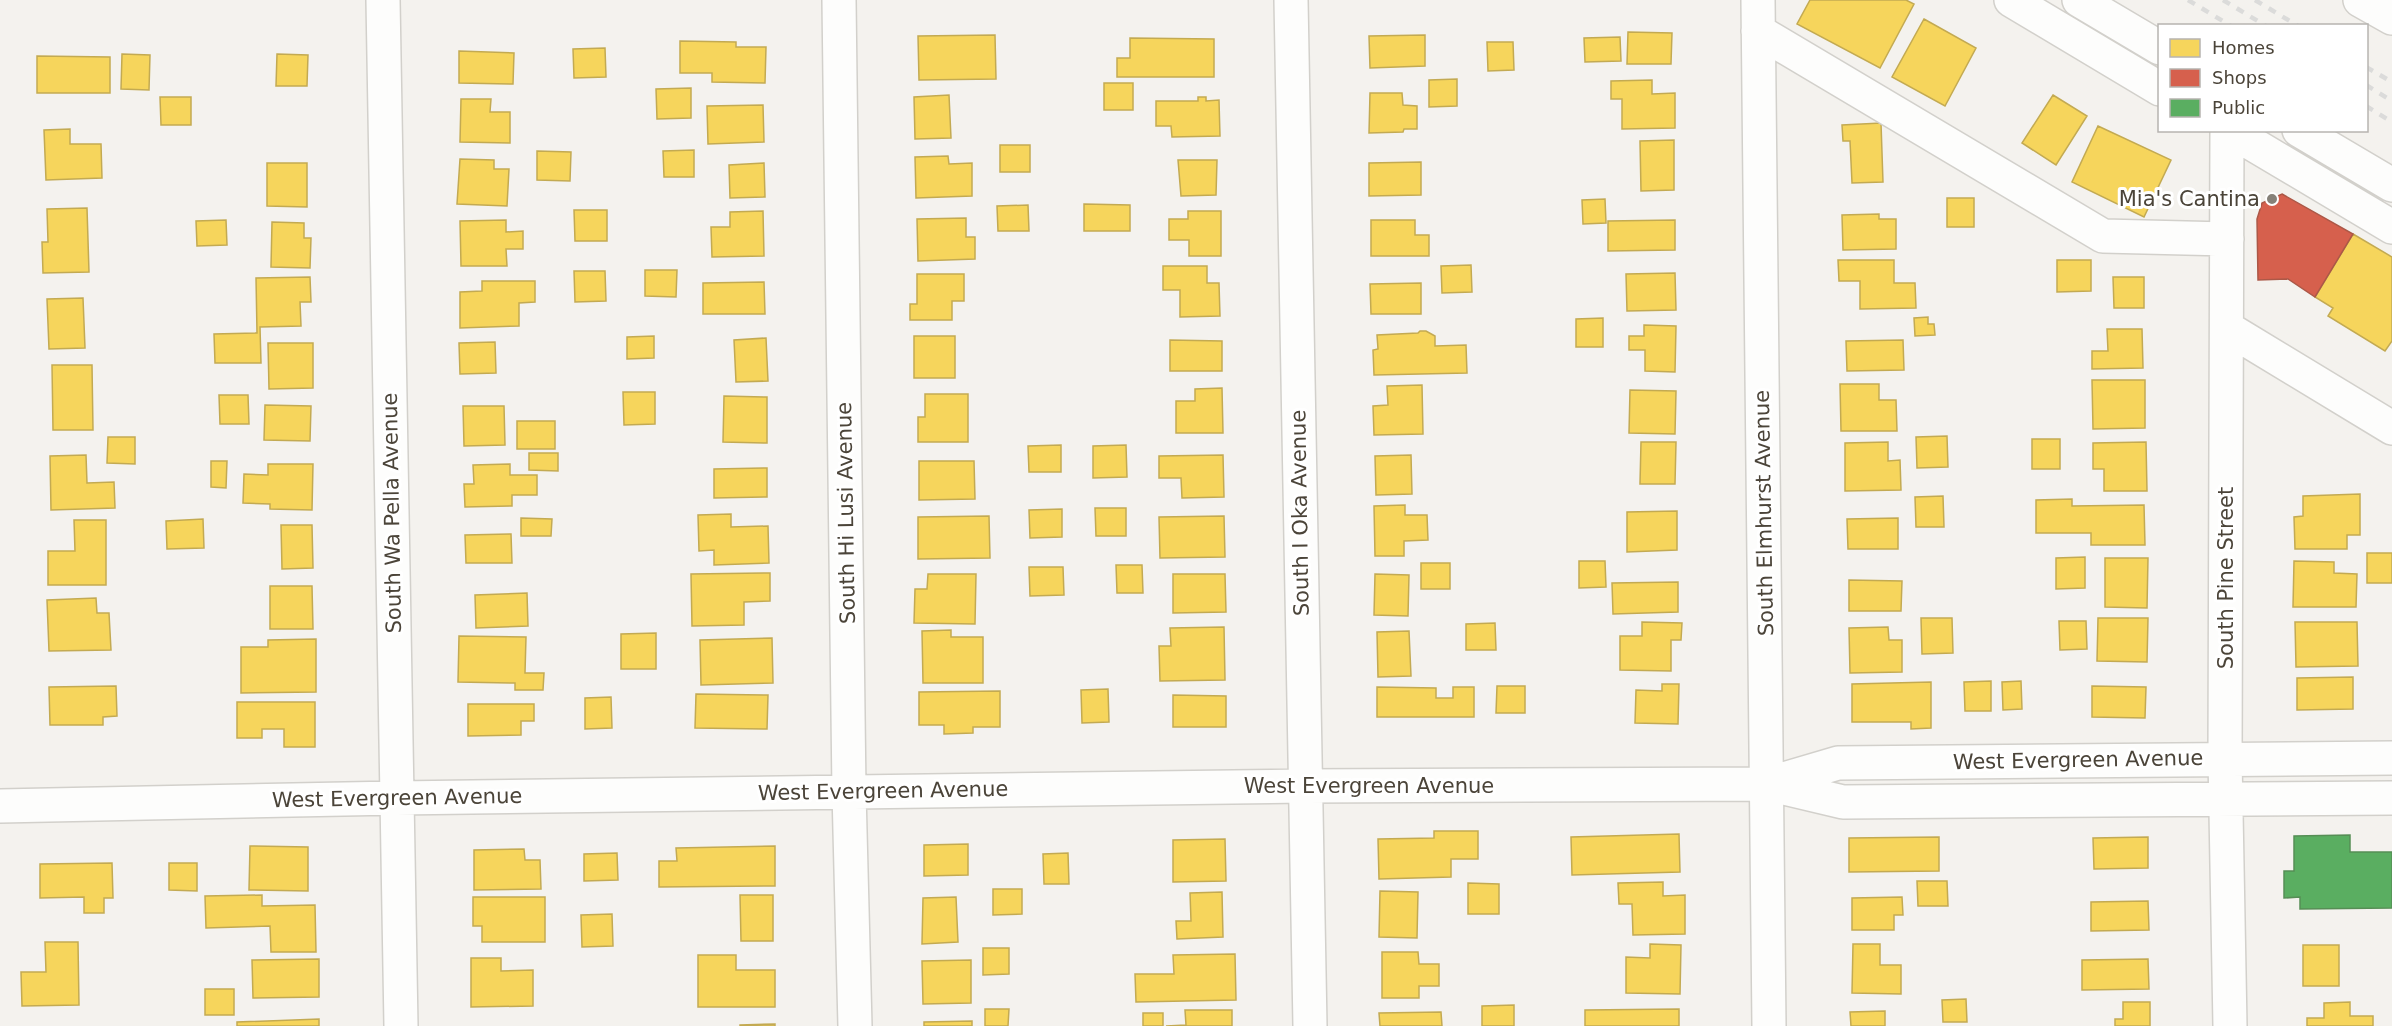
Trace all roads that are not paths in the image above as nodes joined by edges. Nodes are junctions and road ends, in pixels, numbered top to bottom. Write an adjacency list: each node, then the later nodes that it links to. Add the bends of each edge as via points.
1 (383, 0): 24 (street, South Wa Pella Avenue)
2 (839, 0): 23 (street, South Hi Lusi Avenue)
3 (1291, 0): 22 (street, South I Oka Avenue)
4 (2011, 0): 10 (street)
5 (2079, 0): 9 (street)
6 (2360, 0): 8 (street)
7 (1758, 15): 16 (street, via 2103,236); 21 (street, South Elmhurst Avenue)
8 (2392, 18)
9 (2158, 47)
10 (2158, 88)
11 (2228, 132): 16 (street, South Pine Street)
12 (2231, 132): 15 (street)
13 (2302, 132): 14 (street)
14 (2392, 184)
15 (2392, 227)
16 (2227, 239): 17 (street, South Pine Street)
17 (2227, 328): 18 (street); 19 (street, South Pine Street)
18 (2392, 428)
19 (2225, 758): 20 (street, West Evergreen Avenue); 21 (street, West Evergreen Avenue, via 1838,763); 26 (street, South Pine Street)
20 (2392, 758)
21 (1767, 784): 22 (street, West Evergreen Avenue); 26 (street, West Evergreen Avenue, via 1843,802); 31 (street, South Elmhurst Avenue)
22 (1305, 786): 23 (street, West Evergreen Avenue); 30 (street, South I Oka Avenue)
23 (849, 792): 24 (street, West Evergreen Avenue); 29 (street, South Hi Lusi Avenue)
24 (396, 798): 27 (street, West Evergreen Avenue); 28 (street, South Wa Pella Avenue)
25 (2392, 798): 26 (street, West Evergreen Avenue)
26 (2227, 800): 32 (street, South Pine Street)
27 (0, 806)
28 (401, 1026)
29 (855, 1026)
30 (1310, 1026)
31 (1769, 1026)
32 (2230, 1026)

